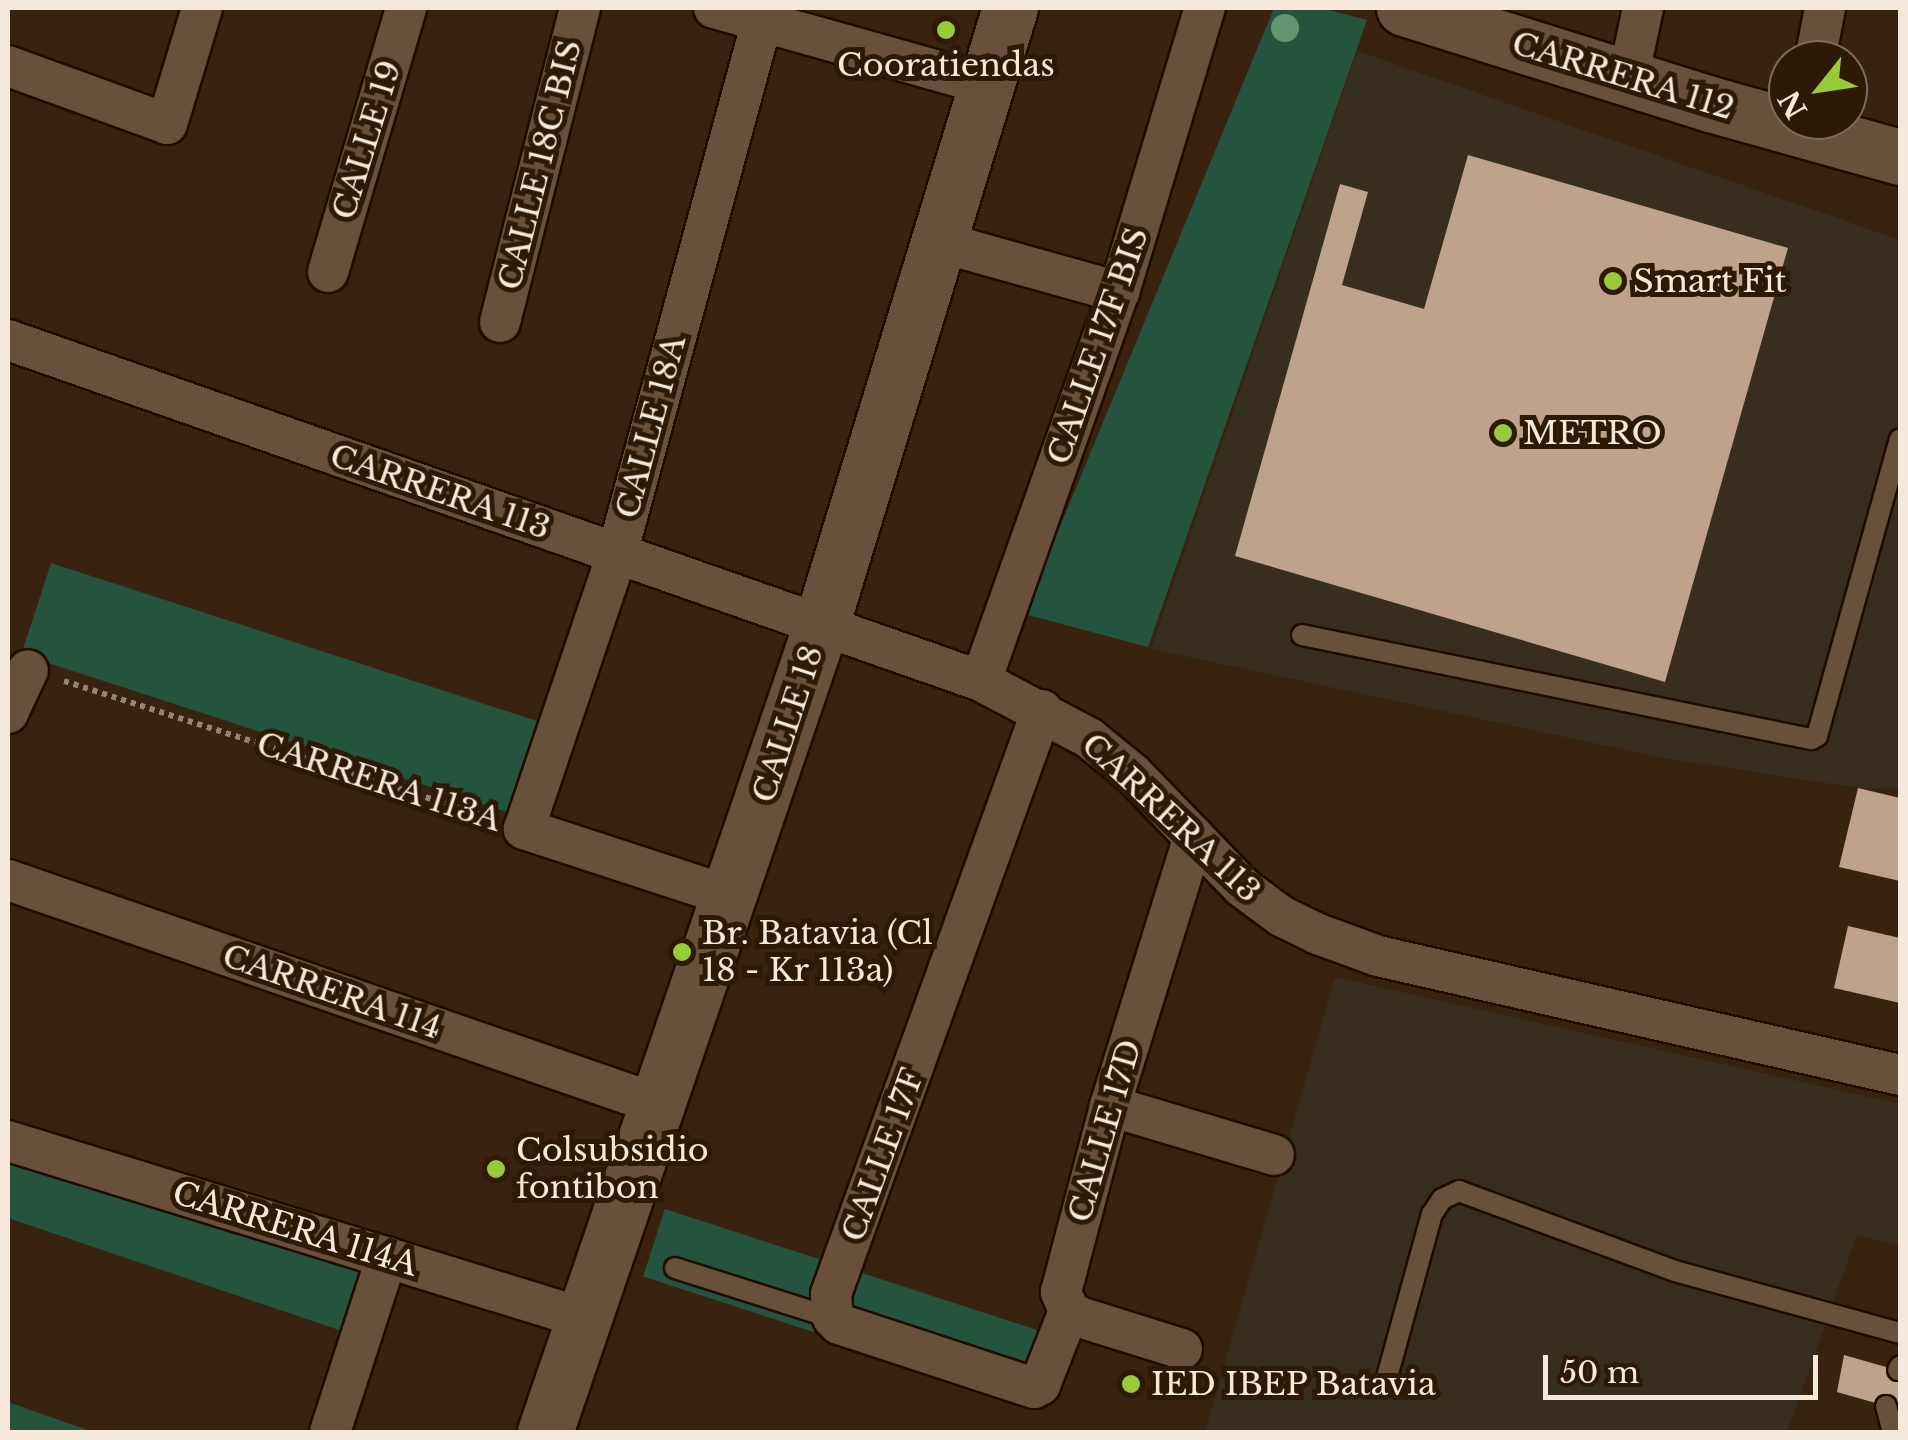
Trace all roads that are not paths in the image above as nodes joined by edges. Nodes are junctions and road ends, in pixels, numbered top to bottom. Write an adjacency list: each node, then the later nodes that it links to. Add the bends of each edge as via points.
1 (202, 8): 13 (street, via 167,124)
2 (406, 8): 20 (street, CALLE 19)
3 (580, 8): 22 (street, CALLE 18C BIS)
4 (714, 8): 11 (street)
5 (1010, 8): 15 (street, CALLE 18)
6 (1205, 8): 21 (street, CALLE 17F BIS)
7 (1404, 8): 10 (street, CARRERA 112)
8 (1643, 8): 14 (street)
9 (1825, 8): 12 (street)
10 (1467, 17): 14 (street, CARRERA 112)
11 (788, 20): 15 (street); 25 (street, CALLE 18A)
12 (1819, 40)
13 (8, 66)
14 (1628, 79): 16 (street, CARRERA 112)
15 (988, 85): 19 (street, CALLE 18)
16 (1768, 116)
17 (1848, 140): 18 (street, CARRERA 112)
18 (1900, 157)
19 (940, 242): 21 (street); 26 (street, CALLE 18)
20 (328, 272)
21 (1119, 292): 29 (street, CALLE 17F BIS)
22 (500, 322)
23 (8, 340): 25 (street, CARRERA 113)
24 (1900, 438): 27 (lane, via 1811,739)
25 (616, 554): 26 (street, CARRERA 113); 32 (street, CALLE 18A)
26 (822, 622): 29 (street, CARRERA 113); 35 (street, CALLE 18)
27 (1302, 634)
28 (28, 670): 31 (street)
29 (981, 681): 30 (street, CARRERA 113)
30 (1042, 710): 33 (street, CARRERA 113, via 1132,773); 45 (street, CALLE 17F, via 831,1294)
31 (8, 713)
32 (524, 829): 35 (street, CARRERA 113A)
33 (1194, 837): 36 (street, CARRERA 113, via 1281,916 1378,956); 38 (street, CALLE 17D)
34 (8, 880): 37 (street, CARRERA 114)
35 (729, 896): 37 (street, CALLE 18)
36 (1900, 1076)
37 (657, 1104): 44 (street, CALLE 18)
38 (1110, 1106): 40 (street); 43 (street, CALLE 17D, via 1061,1292)
39 (8, 1140): 41 (street, CARRERA 114A)
40 (1274, 1155)
41 (387, 1258): 44 (street, CARRERA 114A); 51 (street)
42 (675, 1268): 45 (lane)
43 (1069, 1311): 45 (street, via 1034,1388); 47 (street)
44 (583, 1318): 50 (street, CALLE 18)
45 (834, 1318)
46 (1900, 1333): 48 (lane, via 1675,1271 1459,1191 1442,1198 1432,1214)
47 (1182, 1349)
48 (1388, 1377)
49 (1886, 1406): 52 (lane)
50 (552, 1431)
51 (330, 1432)
52 (1893, 1432)

